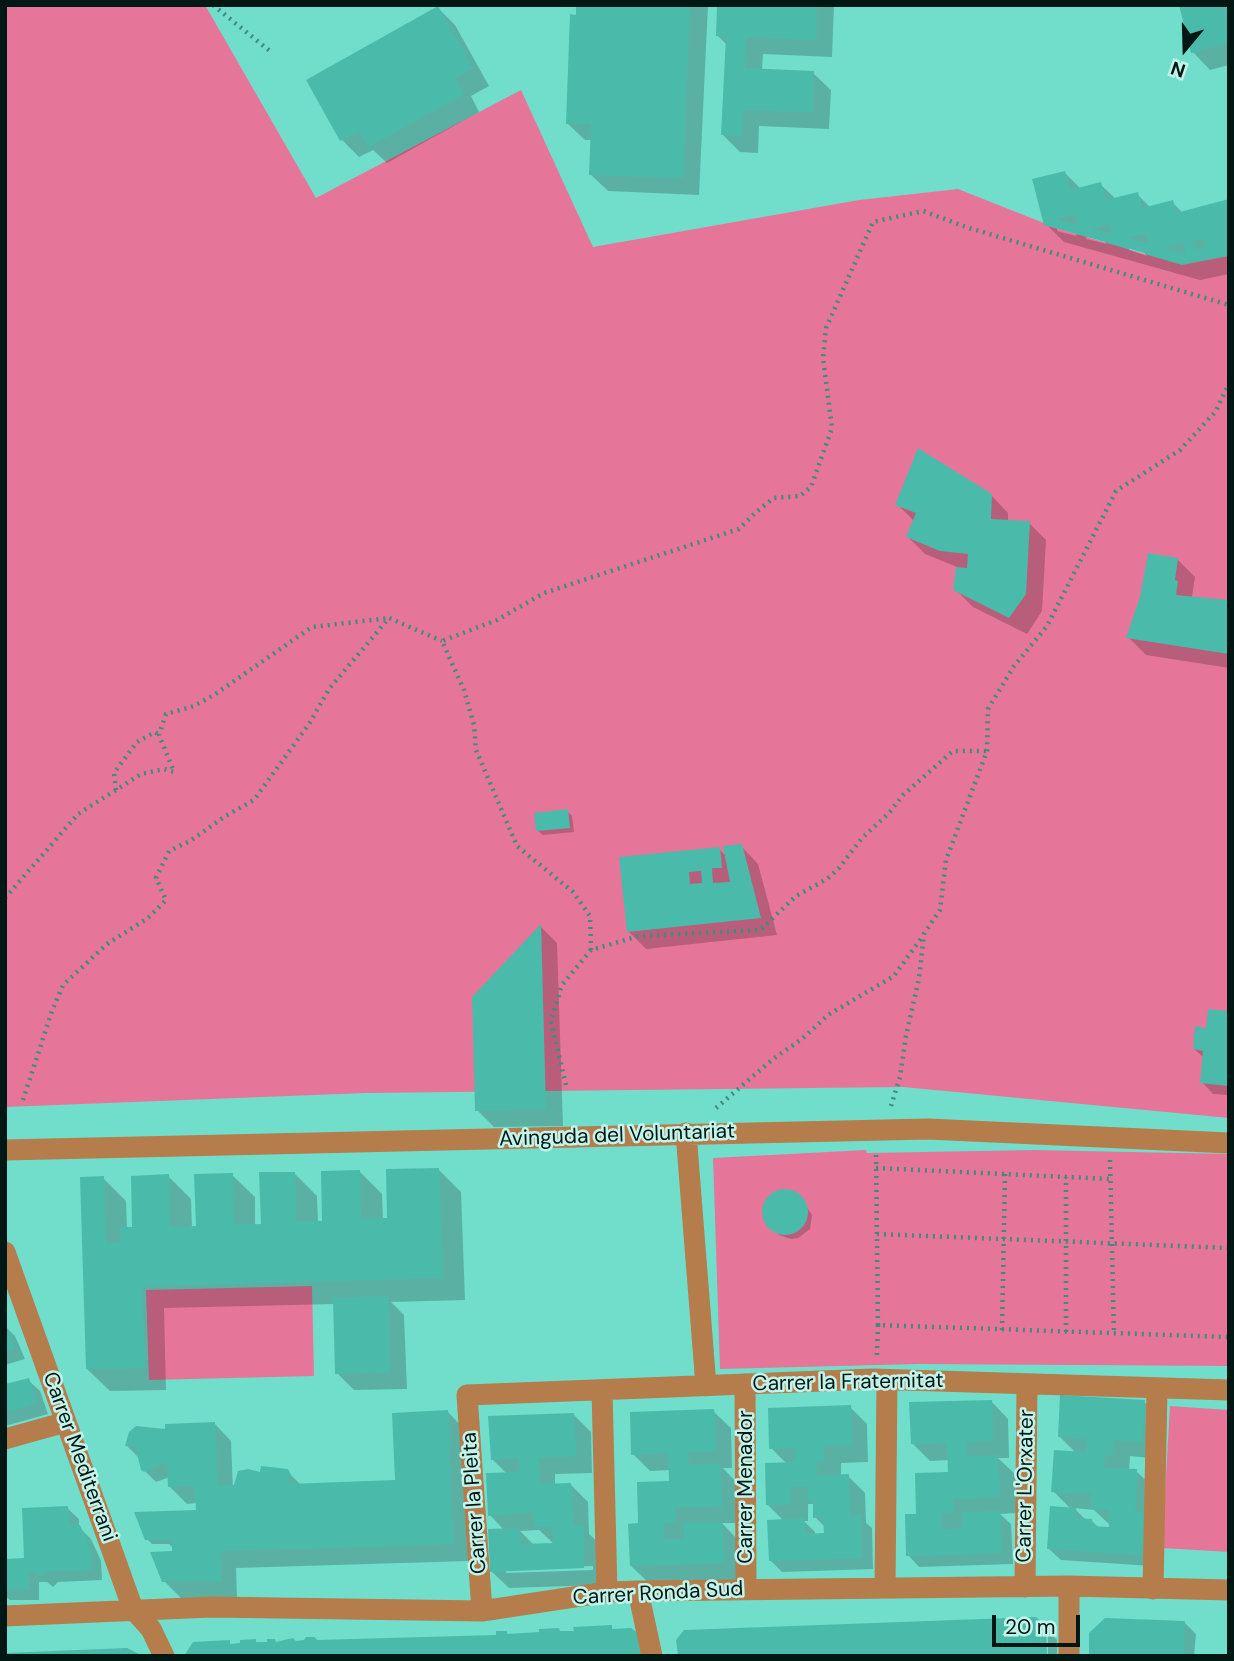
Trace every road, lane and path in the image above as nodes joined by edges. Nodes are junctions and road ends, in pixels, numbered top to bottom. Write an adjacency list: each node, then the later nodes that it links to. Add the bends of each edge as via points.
1 (214, 5): 2 (path)
2 (271, 52)
3 (1229, 304): 6 (path, via 969,229 923,211 873,222 826,328 824,368 832,428 811,487 800,496 774,498 739,529 544,593 497,620)
4 (1229, 383): 8 (path, via 1216,411 1180,450 1116,491 1047,626 1014,666 988,709)
5 (389, 618): 6 (path); 7 (path, via 312,627 214,695 166,714); 14 (path, via 329,690 254,800 169,851 156,878 166,900 148,918 107,944 63,985)
6 (442, 641): 12 (path, via 464,690 476,750 517,846 573,892 590,916)
7 (159, 734): 9 (path, via 137,742 114,773); 9 (path, via 174,772 164,769 141,774)
8 (987, 751): 11 (path, via 946,860 940,910); 12 (path, via 953,751 903,795 839,868 796,896 760,930 639,936)
9 (116, 790): 10 (path, via 78,814)
10 (5, 898)
11 (924, 934): 15 (path, via 900,1077); 16 (path, via 894,976 828,1015)
12 (591, 950): 13 (path, via 562,985 551,1021)
13 (566, 1085)
14 (23, 1100)
15 (883, 1130): 16 (street, Avinguda del Voluntariat); 17 (street, Avinguda del Voluntariat)
16 (686, 1133): 18 (street, Avinguda del Voluntariat); 39 (street)
17 (1229, 1143)
18 (5, 1150)
19 (1110, 1150): 24 (path)
20 (876, 1153): 21 (path)
21 (876, 1168): 22 (path); 25 (path)
22 (1005, 1174): 23 (path); 26 (path)
23 (1066, 1177): 24 (path); 27 (path)
24 (1110, 1179): 28 (path)
25 (877, 1234): 26 (path); 31 (path)
26 (1004, 1239): 27 (path); 32 (path)
27 (1066, 1242): 28 (path); 33 (path)
28 (1112, 1243): 29 (path); 34 (path)
29 (1229, 1248)
30 (5, 1252): 44 (street, Carrer Mediterrani)
31 (878, 1325): 32 (path); 36 (path)
32 (1002, 1330): 33 (path)
33 (1066, 1332): 34 (path)
34 (1114, 1334): 35 (path)
35 (1229, 1337)
36 (882, 1372): 37 (street, Carrer la Fraternitat); 38 (street, Carrer la Fraternitat); 48 (street)
37 (745, 1384): 39 (street, Carrer la Fraternitat); 49 (street, Carrer Menador)
38 (1027, 1384): 40 (street, Carrer la Fraternitat); 47 (street, Carrer L'Orxater)
39 (706, 1386): 41 (street, Carrer la Fraternitat)
40 (1157, 1388): 42 (street, Carrer la Fraternitat); 50 (street)
41 (602, 1390): 43 (street, Carrer la Fraternitat); 53 (street)
42 (1229, 1390)
43 (467, 1395): 55 (street, Carrer la Pleita)
44 (66, 1422): 45 (street); 54 (street, Carrer Mediterrani)
45 (5, 1439)
46 (1069, 1586): 47 (street, Carrer Ronda Sud); 50 (street, Carrer Ronda Sud); 59 (street)
47 (1025, 1587): 48 (street, Carrer Ronda Sud)
48 (884, 1588): 49 (street, Carrer Ronda Sud)
49 (746, 1589): 52 (street, Carrer Ronda Sud)
50 (1153, 1589): 51 (street, Carrer Ronda Sud)
51 (1229, 1590)
52 (638, 1591): 53 (street, Carrer Ronda Sud); 58 (street)
53 (607, 1592): 55 (street, Carrer Ronda Sud)
54 (133, 1609): 55 (street, Carrer Ronda Sud); 56 (street, Carrer Ronda Sud); 57 (street, Carrer Mediterrani, via 151,1629)
55 (482, 1611)
56 (5, 1616)
57 (164, 1656)
58 (652, 1656)
59 (1069, 1656)

